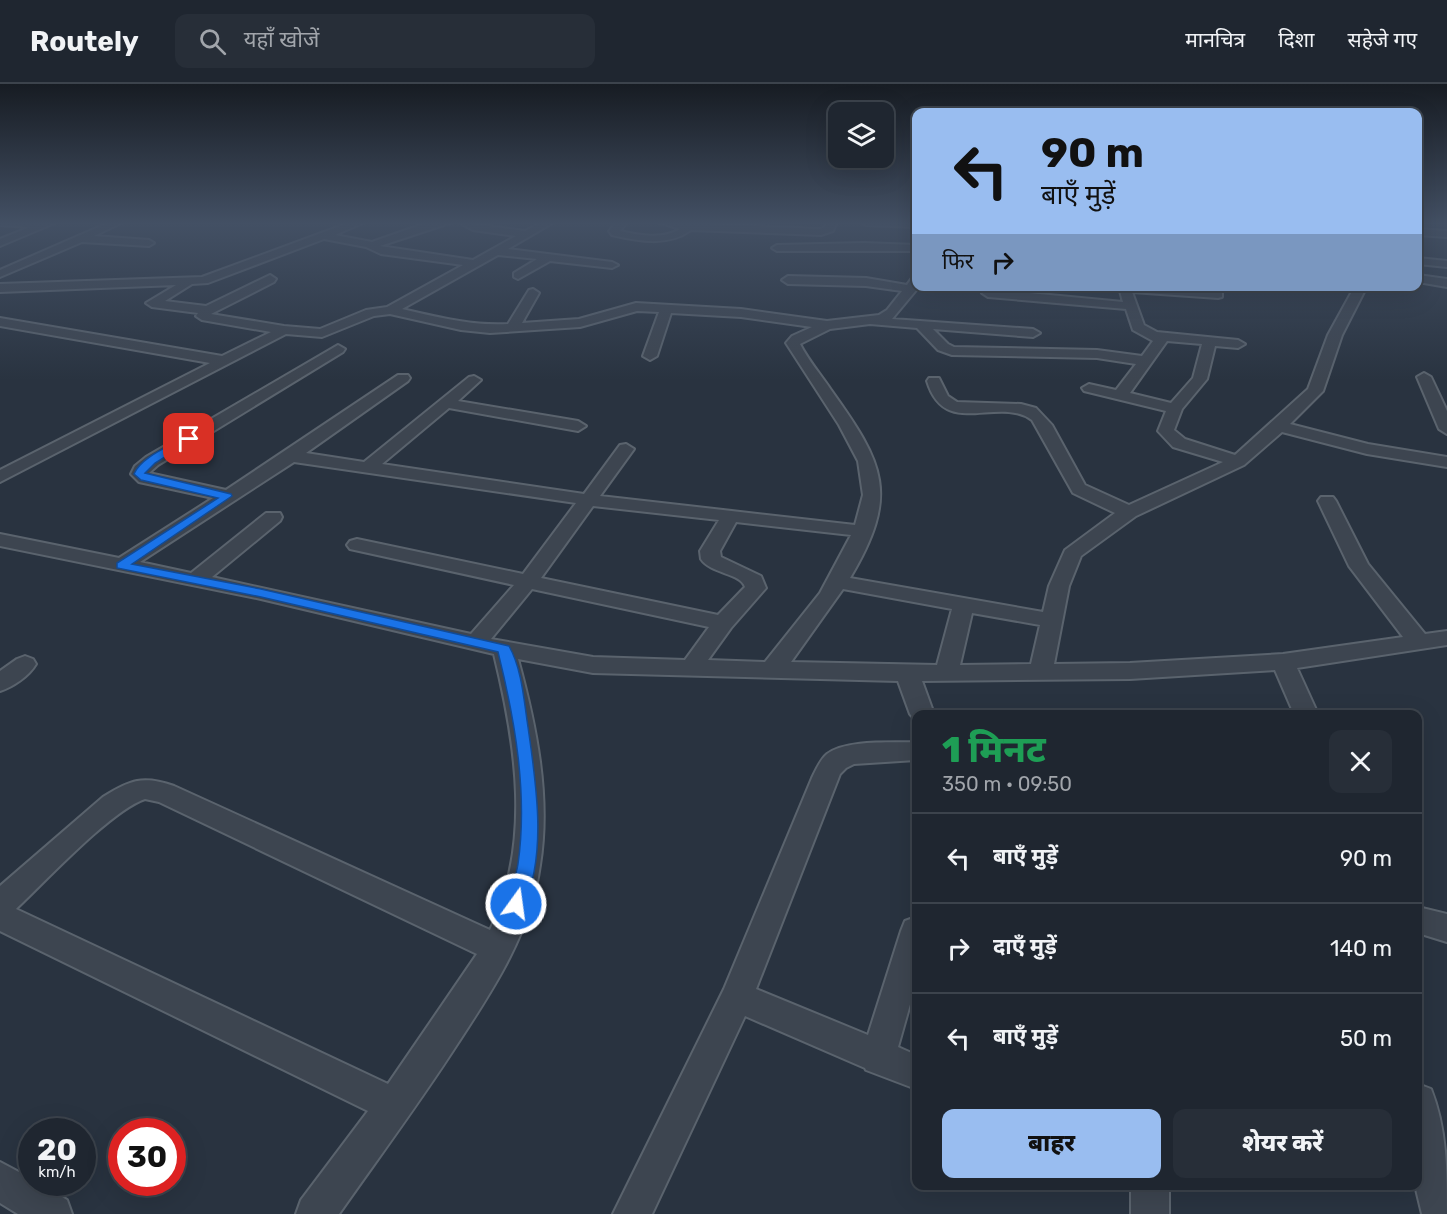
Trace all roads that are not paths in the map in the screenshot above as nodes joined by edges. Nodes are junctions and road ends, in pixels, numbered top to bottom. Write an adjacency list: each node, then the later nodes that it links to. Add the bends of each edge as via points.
1 (220, 275): 4 (street)
2 (452, 275): 20 (street)
3 (270, 279): 19 (street)
4 (193, 280): 9 (street); 19 (street, via 152,303)
5 (788, 280): 8 (street)
6 (1422, 280): 7 (street)
7 (1447, 283)
8 (912, 285)
9 (0, 288)
10 (912, 288): 21 (street, via 892,313)
11 (1126, 291): 17 (street)
12 (1172, 291): 16 (street)
13 (1358, 291): 44 (street, via 1335,335 1315,391)
14 (534, 293): 25 (street)
15 (988, 293): 17 (street)
16 (1218, 294)
17 (1131, 306): 28 (street, via 1138,327)
18 (667, 307): 23 (street); 25 (street, via 636,307 580,323); 32 (street)
19 (208, 310): 26 (street, via 202,316)
20 (390, 310): 25 (street, via 475,328); 26 (street, via 371,313 322,333)
21 (872, 321): 23 (street); 24 (street)
22 (0, 322): 33 (street)
23 (827, 325): 58 (street, via 793,343 864,456 872,494)
24 (921, 325): 27 (street); 34 (street, via 952,351 1097,354)
25 (512, 328)
26 (284, 330): 33 (street)
27 (1033, 333)
28 (1157, 336): 29 (street); 34 (street, via 1161,343)
29 (1209, 342): 30 (street); 42 (street, via 1200,379)
30 (1238, 344)
31 (338, 349): 52 (street, via 141,470 145,478)
32 (650, 356)
33 (224, 361): 51 (street)
34 (1146, 361): 40 (street)
35 (1424, 377): 45 (street)
36 (403, 378): 47 (street)
37 (474, 380): 41 (street)
38 (933, 381): 55 (street, via 950,405 1034,413 1077,487)
39 (1089, 388): 40 (street)
40 (1121, 394): 42 (street)
41 (446, 403): 43 (street); 50 (street)
42 (1174, 408): 48 (street, via 1166,431 1170,437)
43 (578, 426)
44 (1279, 426): 48 (street); 49 (street, via 1367,449)
45 (1447, 429)
46 (626, 449): 53 (street)
47 (291, 456): 50 (street); 52 (street)
48 (1238, 460): 55 (street)
49 (1447, 462)
50 (367, 468): 53 (street)
51 (0, 477)
52 (227, 496): 61 (street)
53 (590, 500): 56 (street); 63 (street)
54 (1327, 501): 69 (street, via 1359,566)
55 (1129, 512): 66 (street, via 1072,554 1063,571)
56 (731, 515): 58 (street); 67 (street, via 710,551 711,559 748,575 756,588)
57 (273, 517): 62 (street)
58 (862, 531): 64 (street)
59 (0, 540): 61 (street)
60 (357, 545): 63 (street)
61 (121, 566): 62 (street)
62 (195, 580): 70 (street)
63 (527, 582): 67 (street); 70 (street)
64 (836, 582): 65 (street); 74 (street, via 795,644)
65 (964, 604): 66 (street); 77 (street)
66 (1052, 620): 75 (street)
67 (723, 623): 73 (street)
68 (1447, 638): 69 (street)
69 (1419, 642): 71 (street)
70 (491, 645): 73 (street, via 594,665); 87 (street, via 517,697 530,798 526,865)
71 (1283, 662): 75 (street); 80 (street)
72 (25, 664): 78 (street)
73 (691, 668): 74 (street)
74 (771, 670): 76 (street)
75 (1041, 672): 77 (street)
76 (907, 673): 77 (street); 79 (street)
77 (946, 673)
78 (0, 683)
79 (921, 710)
80 (1304, 710)
81 (912, 751): 88 (street, via 849,755 832,766)
82 (0, 905): 87 (street, via 119,800 142,789 165,793)
83 (0, 916): 91 (street)
84 (1422, 921): 85 (street)
85 (1447, 928)
86 (912, 944): 89 (street)
87 (499, 949): 91 (street)
88 (737, 996): 89 (street); 97 (street)
89 (878, 1058): 90 (street)
90 (912, 1071)
91 (396, 1106): 95 (street)
92 (1422, 1127): 99 (street, via 1437,1203)
93 (0, 1181): 96 (street)
94 (1150, 1190): 98 (street)
95 (326, 1211)
96 (53, 1214)
97 (632, 1214)
98 (1150, 1214)
99 (1445, 1214)

